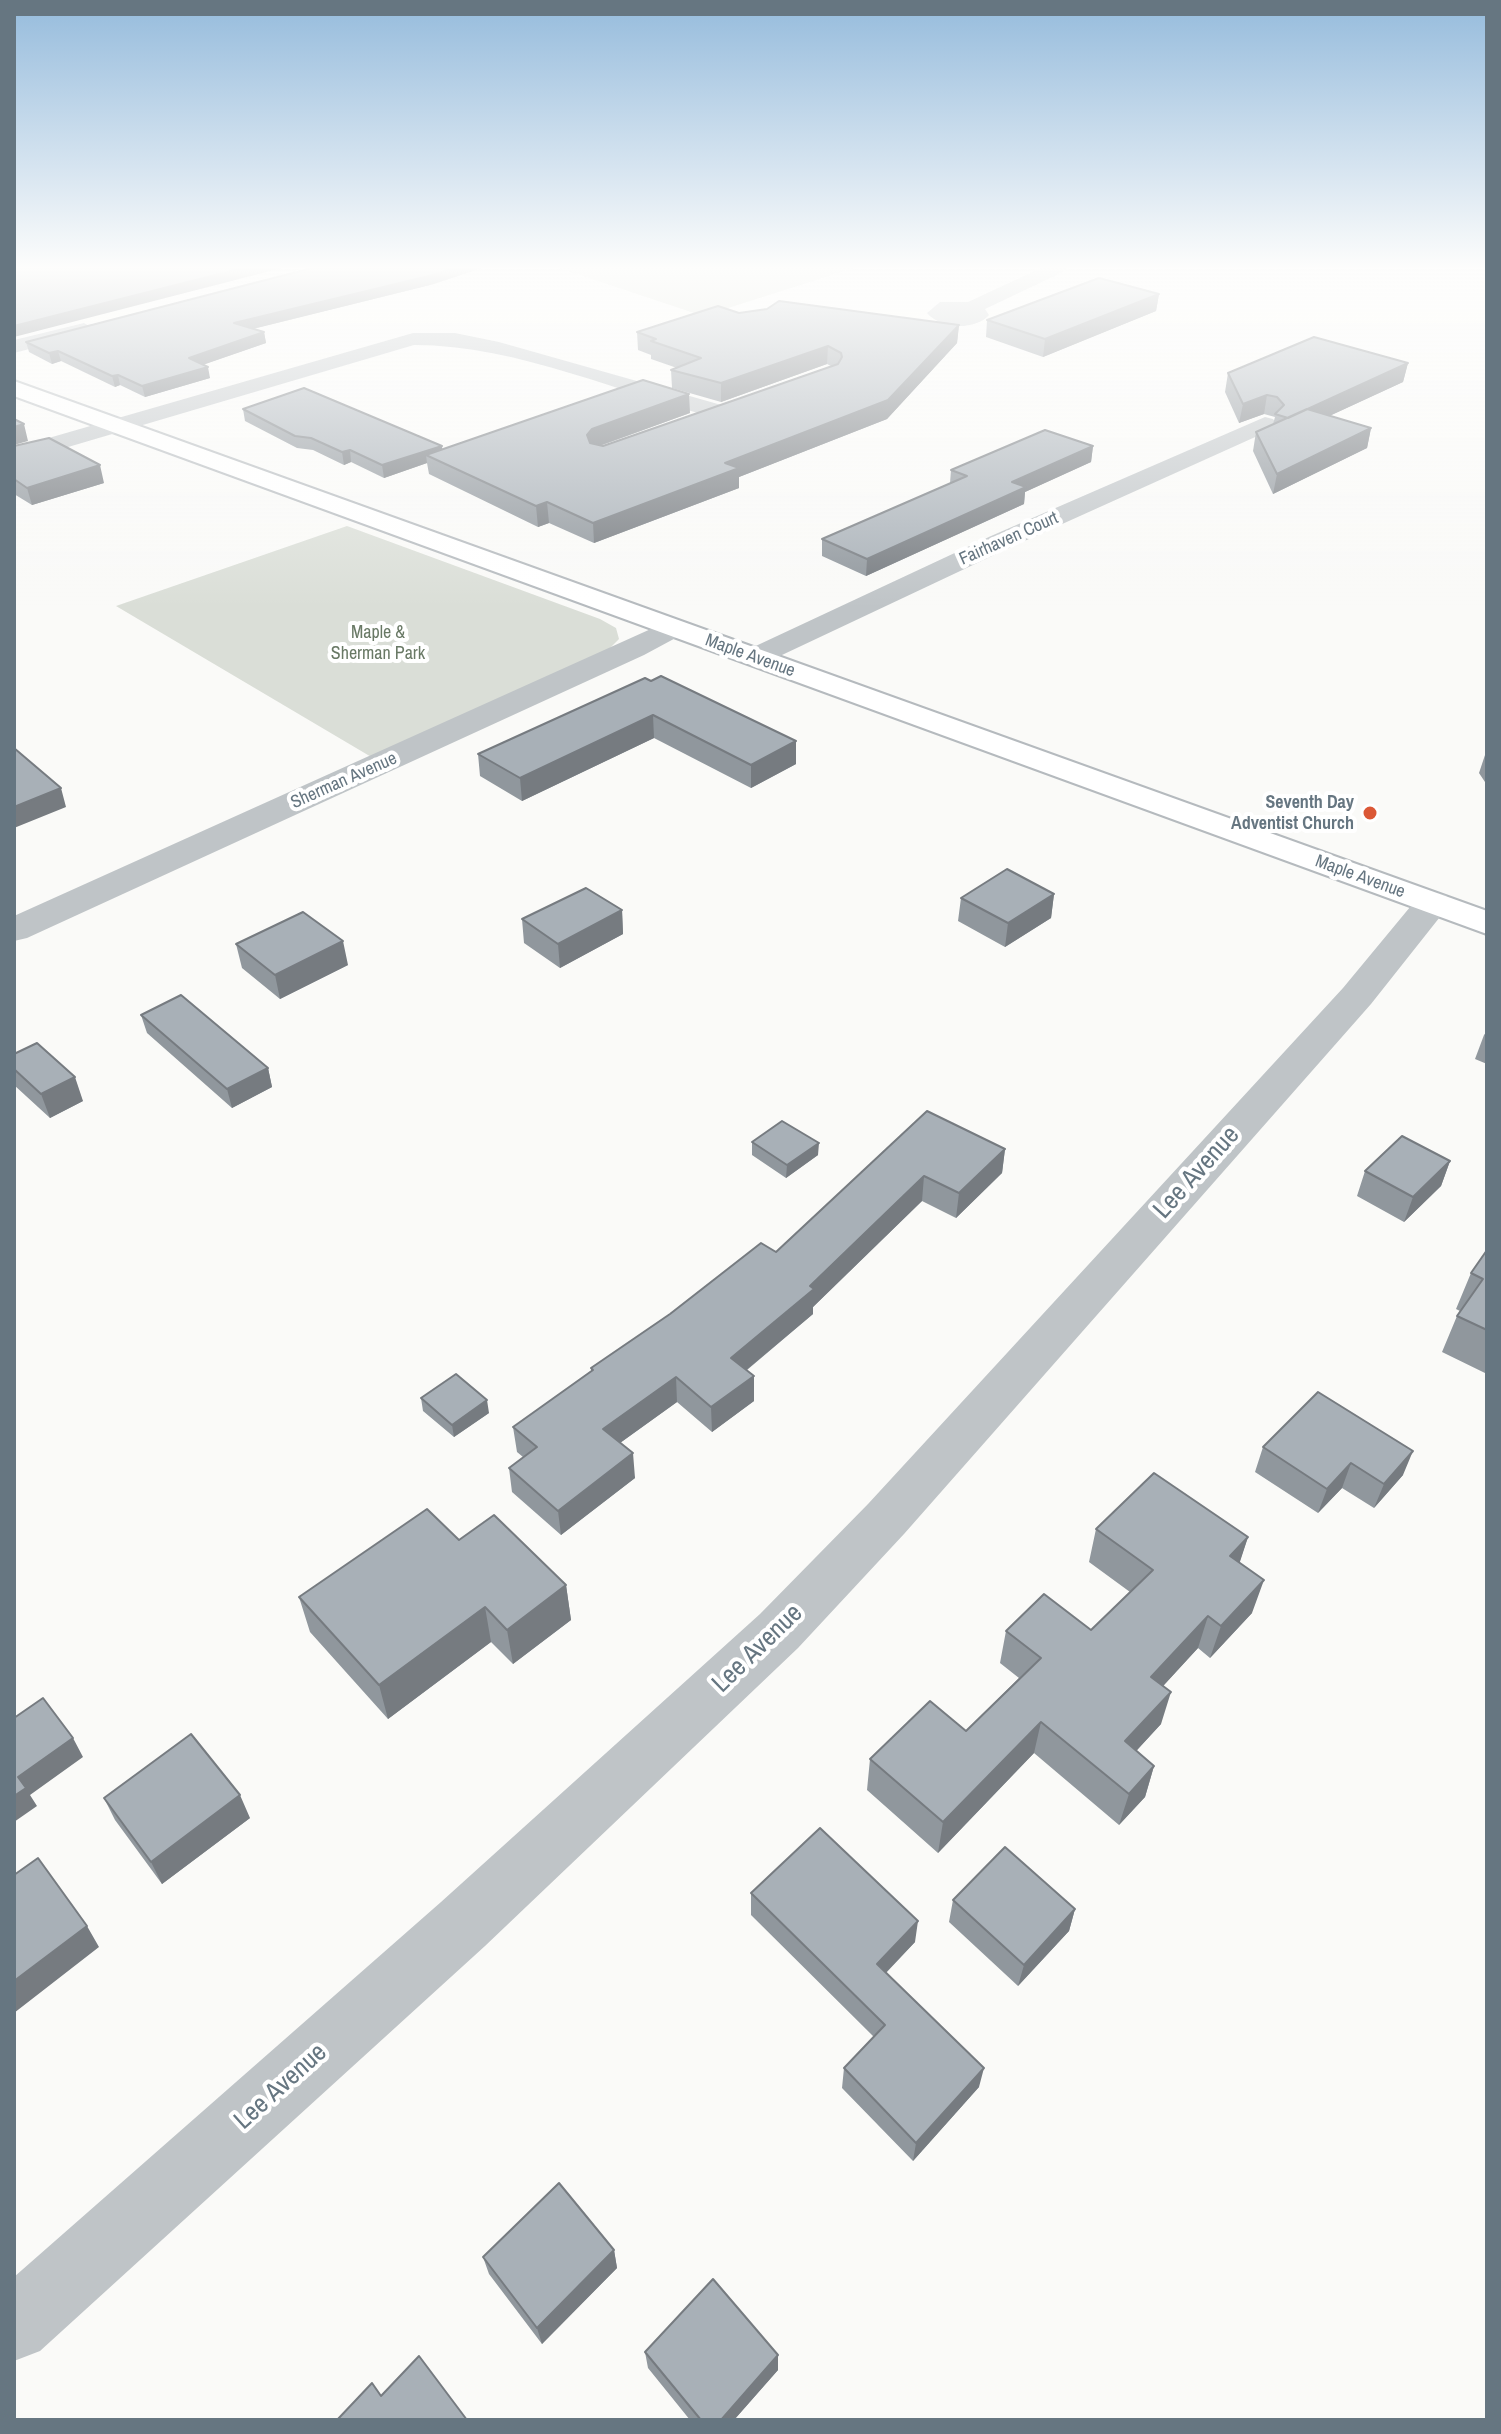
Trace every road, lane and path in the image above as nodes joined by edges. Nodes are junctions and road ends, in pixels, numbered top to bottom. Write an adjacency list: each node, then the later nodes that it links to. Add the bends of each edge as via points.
1 (269, 382): 6 (street)
2 (628, 382): 5 (street, via 734,409)
3 (14, 388): 6 (main road, Maple Avenue)
4 (1265, 424): 9 (street, Fairhaven Court)
5 (693, 425)
6 (118, 426): 7 (street); 8 (main road, Maple Avenue)
7 (14, 456)
8 (673, 628): 9 (main road, Maple Avenue); 12 (street, Sherman Avenue)
9 (755, 657): 10 (main road, Maple Avenue)
10 (1433, 903): 11 (main road, Maple Avenue); 13 (street, Lee Avenue, via 1335,1020 779,1631 474,1914)
11 (1487, 923)
12 (14, 930)
13 (14, 2325)

